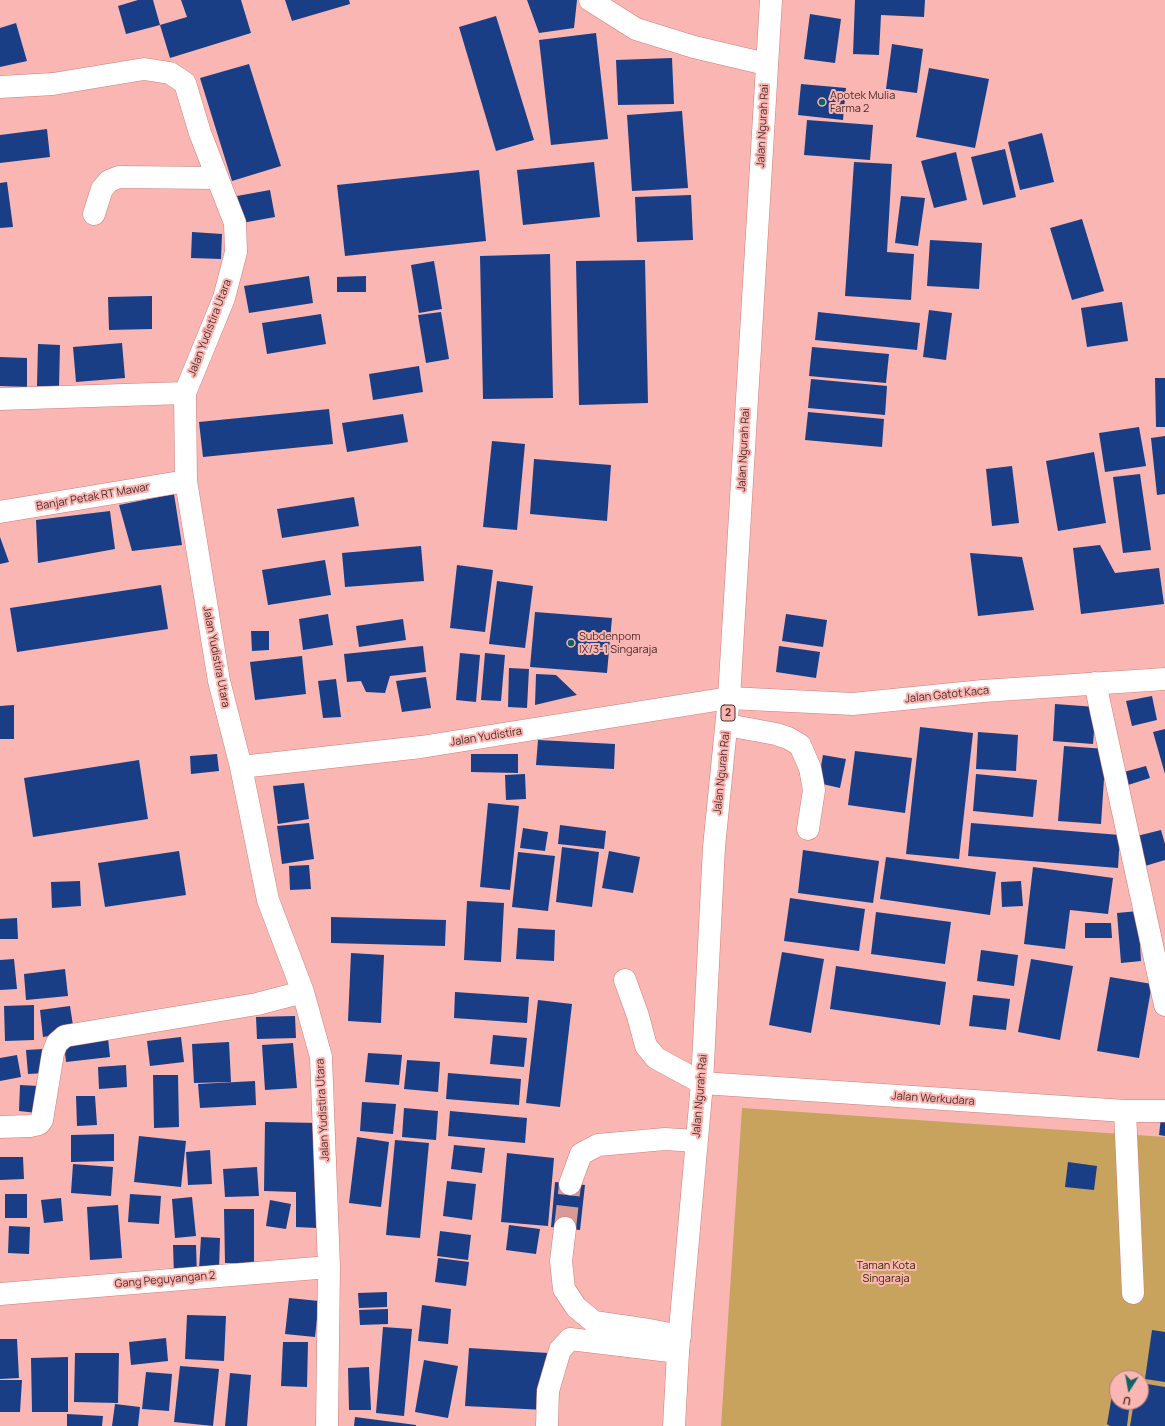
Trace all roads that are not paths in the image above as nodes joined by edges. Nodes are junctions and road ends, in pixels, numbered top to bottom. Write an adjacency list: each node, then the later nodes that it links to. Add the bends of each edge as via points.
1 (590, 0): 3 (main road, via 636,29 694,47)
2 (771, 0): 3 (main road, Jalan Ngurah Rai / 2)
3 (766, 64): 13 (main road, Jalan Ngurah Rai / 2)
4 (0, 87): 5 (main road, Jalan Yudistira Utara, via 53,84 144,69 170,73 185,84)
5 (217, 178): 6 (main road, via 119,177 109,181 102,189); 7 (main road, Jalan Yudistira Utara, via 235,223 236,252 224,298)
6 (94, 214)
7 (185, 393): 8 (main road); 9 (main road, Jalan Yudistira Utara)
8 (0, 399)
9 (186, 481): 10 (main road, Banjar Petak RT Mawar); 15 (main road, Jalan Yudistira Utara, via 219,681)
10 (0, 512)
11 (1165, 679): 12 (main road, Jalan Gatot Kaca)
12 (1095, 683): 13 (main road, Jalan Gatot Kaca, via 853,704); 19 (main road)
13 (729, 698): 14 (main road, Jalan Ngurah Rai / 2); 15 (main road, Jalan Yudistira, via 421,747)
14 (727, 725): 16 (main road, via 776,734 800,745 810,768 814,790); 20 (main road, Jalan Ngurah Rai / 2, via 714,847)
15 (241, 767): 18 (main road, Jalan Yudistira Utara, via 268,900)
16 (808, 829)
17 (625, 980): 20 (main road, via 646,1046 656,1058)
18 (303, 992): 23 (main road, via 257,1004 65,1036 57,1043 53,1053 42,1120 39,1124 30,1126); 27 (main road, Jalan Yudistira Utara, via 321,1057)
19 (1165, 1005)
20 (702, 1083): 21 (main road, Jalan Werkudara); 24 (main road, Jalan Ngurah Rai / 2)
21 (1125, 1111): 22 (main road, Jalan Werkudara); 28 (main road)
22 (1165, 1111)
23 (0, 1127)
24 (696, 1142): 25 (main road, via 665,1139 598,1145 581,1154); 30 (main road, Jalan Ngurah Rai / 2)
25 (570, 1184)
26 (565, 1228): 30 (main road, via 561,1261 564,1289 576,1307 594,1322 649,1330)
27 (329, 1267): 29 (main road, Gang Peguyangan 2); 31 (main road, Jalan Yudistira Utara)
28 (1134, 1293)
29 (0, 1294)
30 (679, 1344): 32 (main road, via 570,1339 560,1350 548,1391); 33 (main road, Jalan Ngurah Rai / 2)
31 (327, 1426)
32 (547, 1426)
33 (674, 1426)

